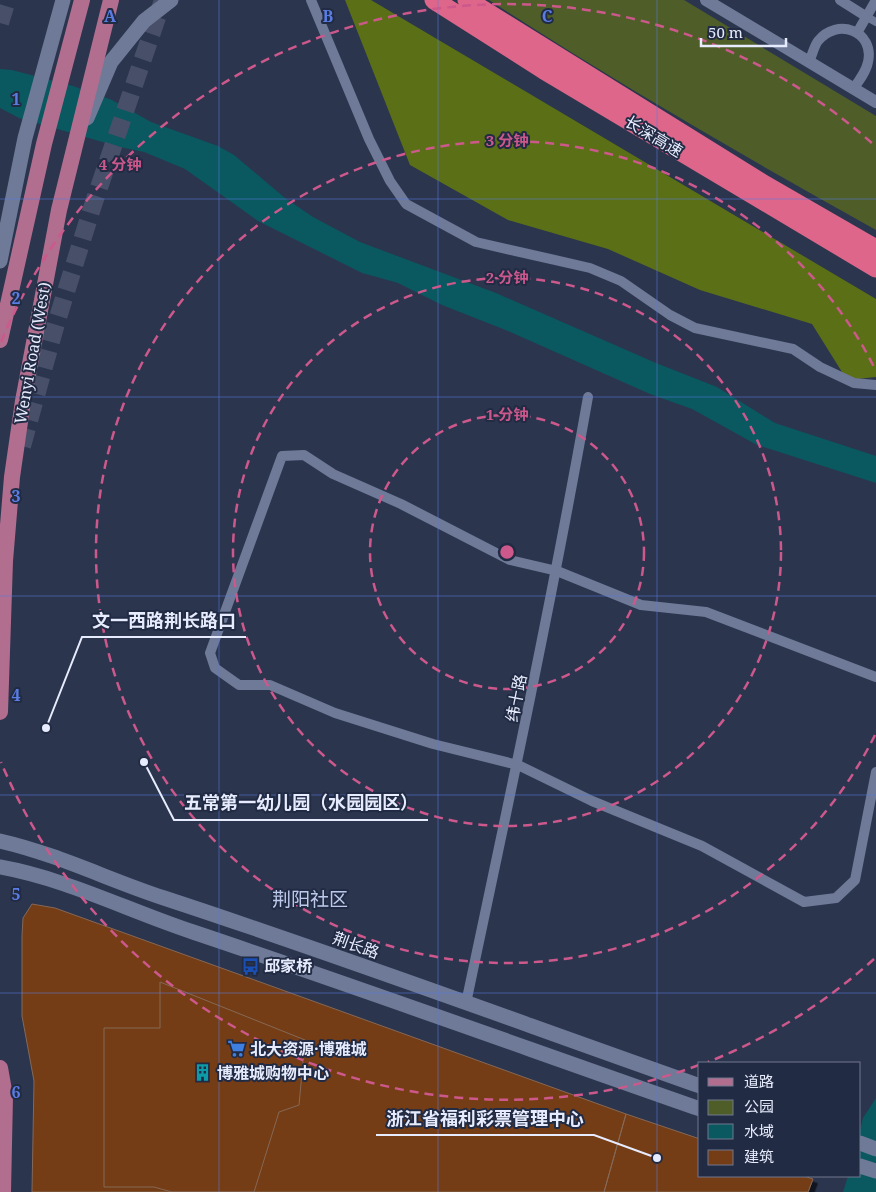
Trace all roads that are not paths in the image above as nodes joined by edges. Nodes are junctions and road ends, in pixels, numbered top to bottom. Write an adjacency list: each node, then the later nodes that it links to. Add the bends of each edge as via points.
1 (63, 0): 18 (main road, via 25,138)
2 (82, 0): 20 (main road, Wenyi Road (West), via 44,144)
3 (111, 0): 16 (main road, Wenyi Road (West))
4 (171, 0): 16 (main road, via 144,21 111,62)
5 (311, 0): 21 (street, via 369,139 390,182 406,204 476,242 590,268 621,281 695,328 793,350 854,383)
6 (434, 0): 19 (highway, 长深高速, via 544,70)
7 (467, 0): 17 (highway, 长深高速)
8 (706, 0): 13 (street)
9 (840, 0): 11 (street)
10 (876, 0): 11 (street)
11 (871, 19): 12 (street)
12 (857, 34): 13 (street, via 844,27 830,31 818,41); 14 (street, via 862,36 868,47 869,61)
13 (809, 62): 14 (street)
14 (853, 89): 15 (street)
15 (876, 102)
16 (74, 150): 25 (main road, Wenyi Road (West), via 45,275 12,477 5,561)
17 (876, 249)
18 (0, 261)
19 (876, 268)
20 (0, 340)
21 (876, 385)
22 (588, 397): 23 (street, 纬十路)
23 (557, 571): 24 (street, via 641,605 706,612); 26 (street, 纬十路); 26 (street, via 510,560 401,504 333,474 304,455 282,456 210,654 215,668 240,685 270,685 344,716 433,744)
24 (876, 677)
25 (0, 712)
26 (518, 765): 27 (street, via 592,801 702,846 804,902 836,898 855,880); 30 (street, 纬十路)
27 (876, 772)
28 (0, 841): 30 (main road, 荆长路, via 56,856 149,893)
29 (0, 867): 33 (main road, via 52,880 145,917 323,976)
30 (466, 1003): 32 (main road, 荆长路)
31 (0, 1068): 38 (main road, via 5,1096)
32 (698, 1085)
33 (698, 1109)
34 (861, 1143): 35 (main road)
35 (876, 1149)
36 (861, 1166): 37 (main road)
37 (876, 1172)
38 (3, 1192)

